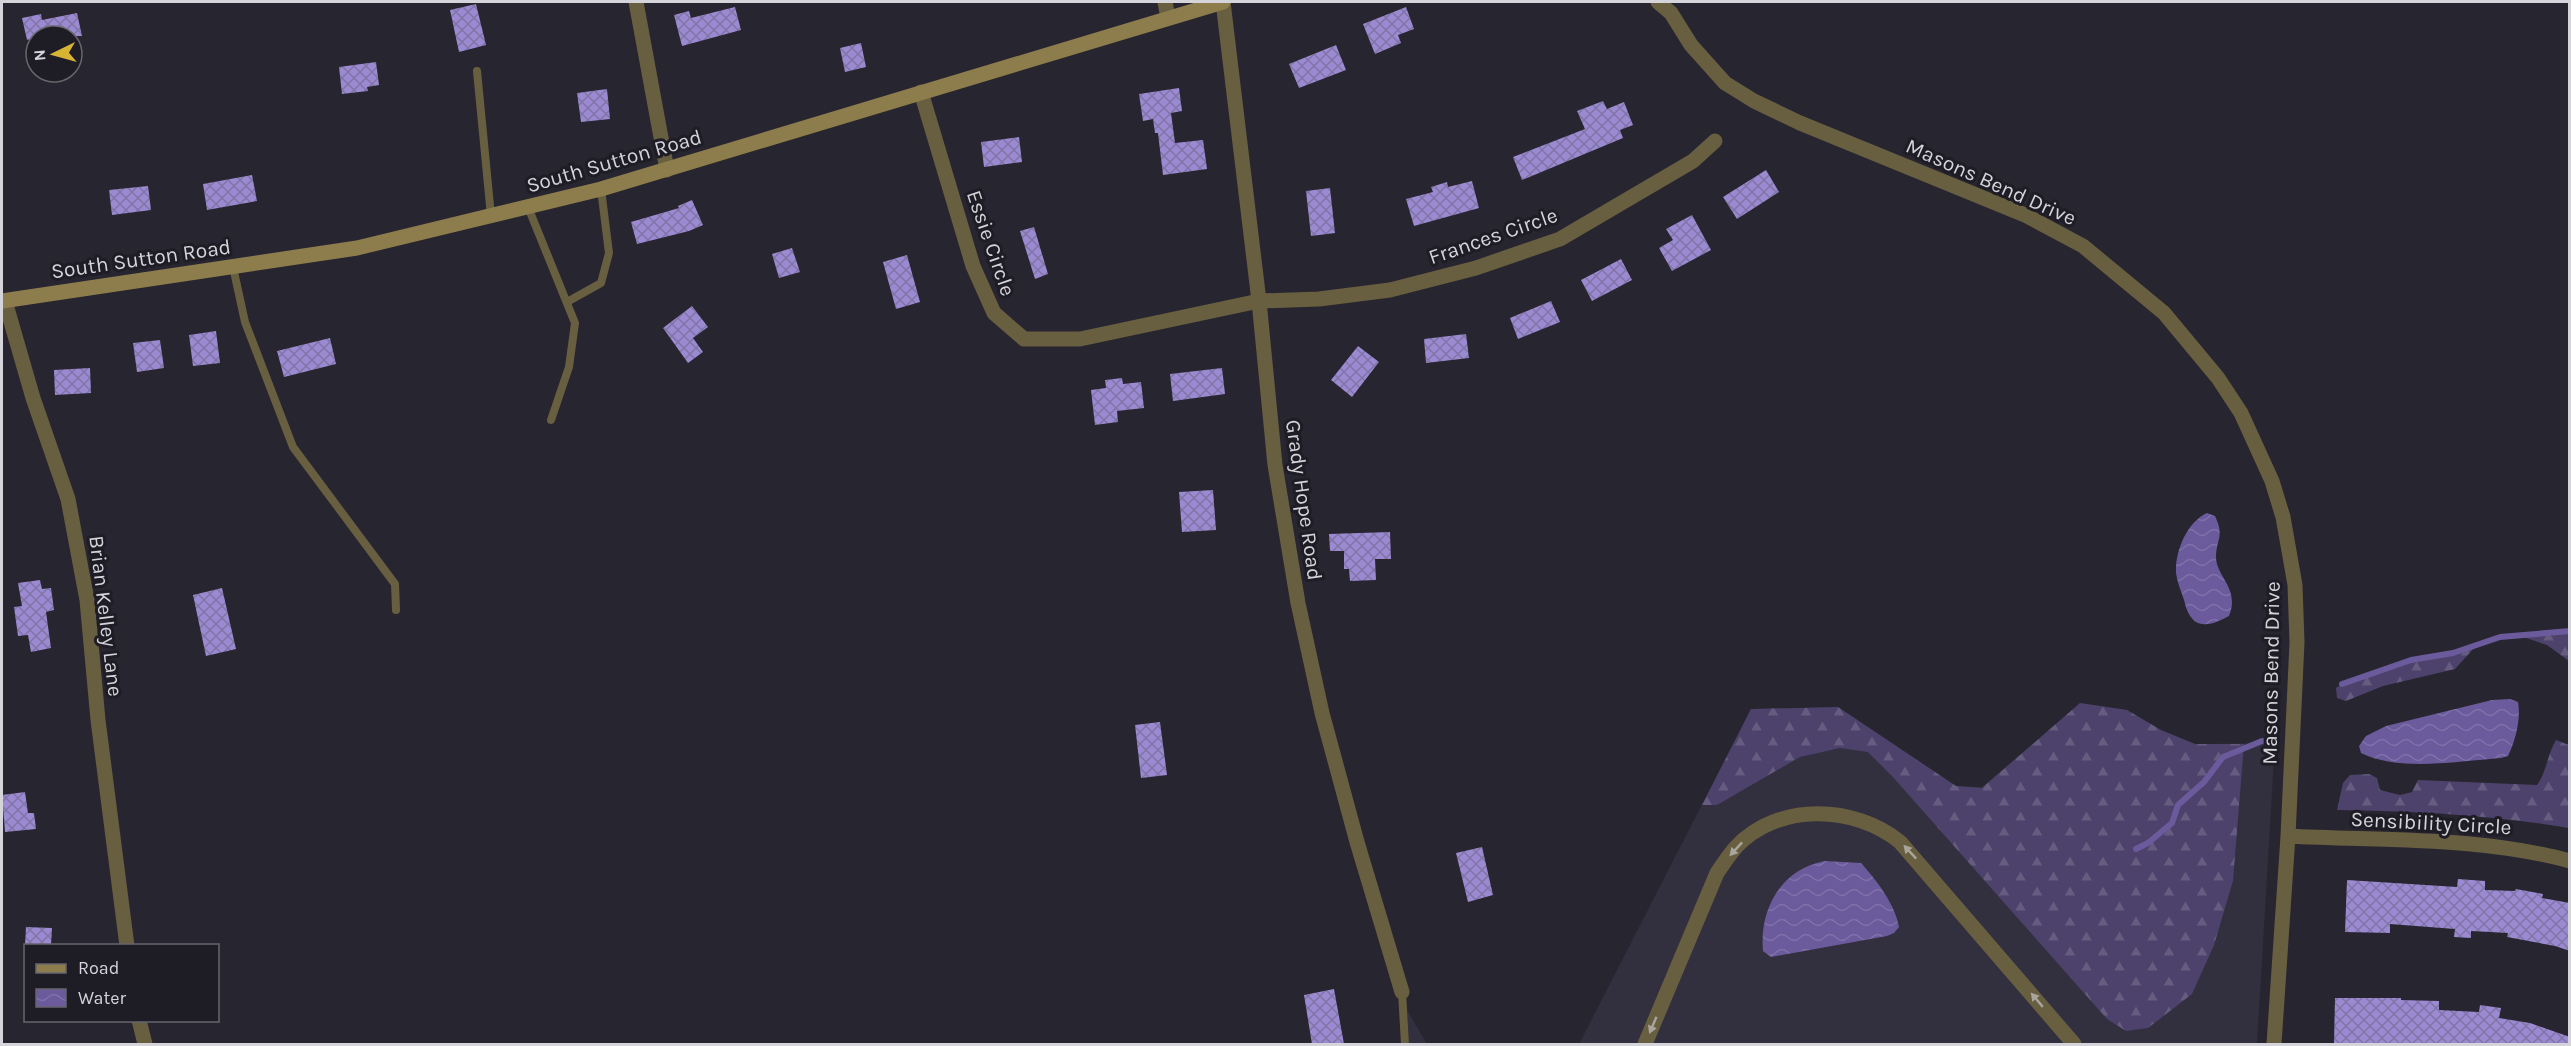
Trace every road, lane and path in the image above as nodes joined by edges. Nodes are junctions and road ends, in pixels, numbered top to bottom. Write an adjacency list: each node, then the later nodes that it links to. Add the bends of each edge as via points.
1 (636, 2): 10 (street)
2 (1165, 2): 6 (street)
3 (1223, 2): 6 (main road, South Sutton Road); 16 (street, Grady Hope Road)
4 (1658, 2): 5 (street, Masons Bend Drive)
5 (1673, 7): 20 (street, Masons Bend Drive, via 1690,45 1725,83 1800,123 2025,215 2083,246 2163,313 2218,378 2241,413 2272,481 2291,551 2297,642)
6 (1168, 18): 8 (main road, South Sutton Road)
7 (477, 71): 13 (lane)
8 (921, 92): 10 (main road, South Sutton Road); 16 (street, Essie Circle, via 973,266 994,313 1024,339 1080,339)
9 (1715, 141): 16 (street, Frances Circle, via 1693,161 1560,239 1476,268 1390,290 1319,299)
10 (667, 170): 11 (main road, South Sutton Road)
11 (602, 189): 12 (main road, South Sutton Road); 17 (lane, via 609,253 601,283)
12 (528, 207): 13 (main road, South Sutton Road); 17 (lane)
13 (491, 216): 14 (main road, South Sutton Road, via 357,248)
14 (233, 267): 15 (main road, South Sutton Road); 19 (lane, via 245,322 294,447 395,584)
15 (3, 301): 22 (street, Brian Kelley Lane, via 70,510 87,600)
16 (1259, 301): 23 (street, Grady Hope Road, via 1275,465 1298,603 1325,724)
17 (567, 302): 18 (lane, via 575,323 569,367)
18 (551, 420)
19 (396, 610)
20 (2288, 836): 21 (street, Sensibility Circle, via 2500,846); 29 (street, Masons Bend Drive)
21 (2570, 861)
22 (127, 944)
23 (1402, 992): 26 (lane)
24 (140, 1022): 25 (street)
25 (145, 1044)
26 (1405, 1044)
27 (1645, 1044): 28 (street, one-way to 27, via 1900,842 1863,820 1816,813 1767,825 1727,858 1717,873)
28 (2074, 1044)
29 (2274, 1044)

